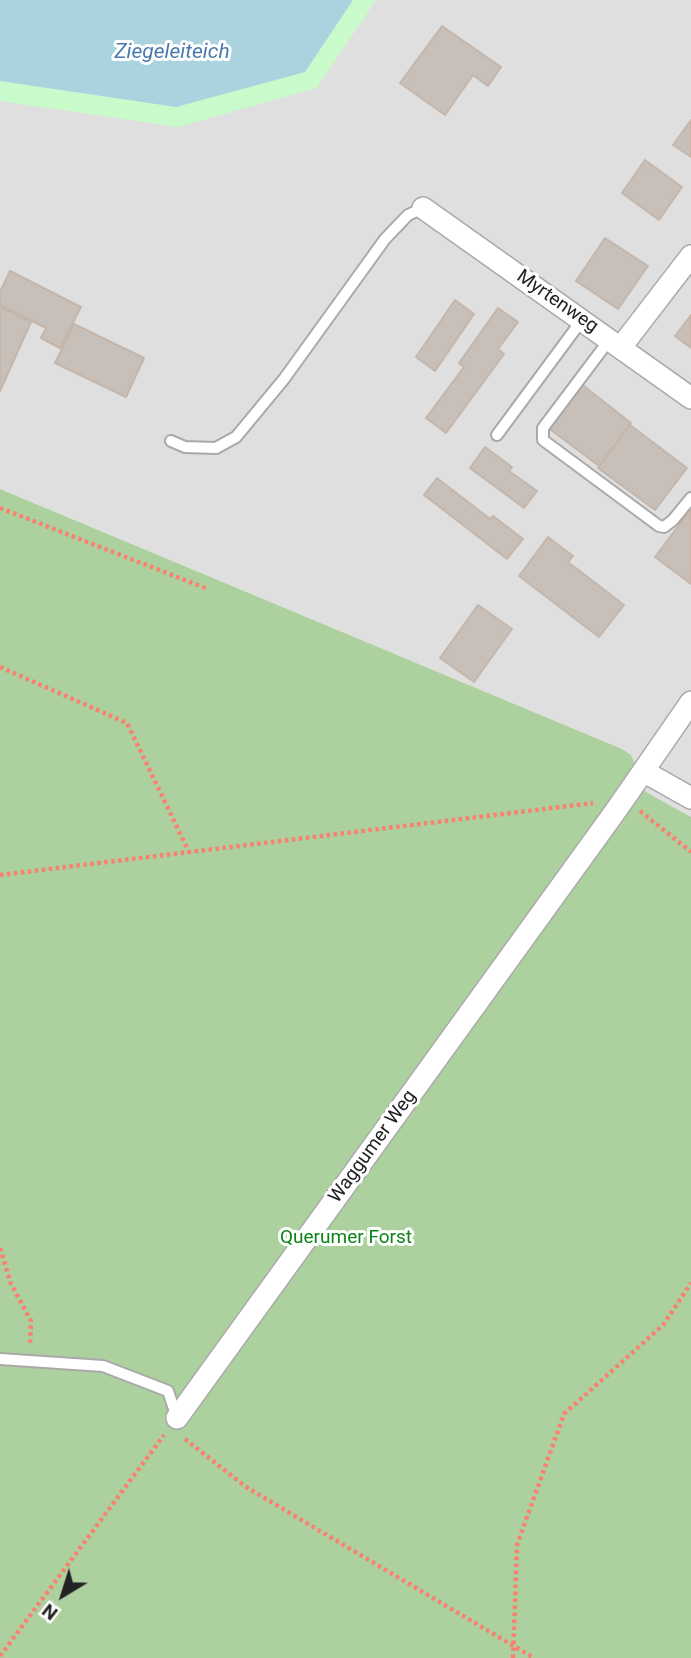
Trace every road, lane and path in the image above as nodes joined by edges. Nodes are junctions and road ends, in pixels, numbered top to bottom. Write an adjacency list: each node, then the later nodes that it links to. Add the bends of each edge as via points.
1 (423, 208): 3 (street, Myrtenweg); 7 (lane, via 408,215 385,239 236,437 216,448 185,447)
2 (691, 256): 4 (street)
3 (582, 320): 4 (street, Myrtenweg); 6 (lane)
4 (615, 343): 5 (street, Myrtenweg); 8 (lane, via 543,428 543,440 659,526 673,520)
5 (691, 398)
6 (497, 435)
7 (171, 441)
8 (691, 498)
9 (0, 509): 10 (path)
10 (208, 589)
11 (0, 667): 16 (path, via 127,723)
12 (691, 702): 13 (street, Waggumer Weg)
13 (643, 771): 14 (street); 15 (street, Waggumer Weg)
14 (691, 798)
15 (624, 799): 16 (path); 17 (path); 23 (street, Waggumer Weg)
16 (189, 852): 18 (path)
17 (691, 852)
18 (0, 875)
19 (0, 1248): 22 (path, via 11,1284 32,1321)
20 (691, 1283): 24 (path, via 663,1325 564,1414 517,1545)
21 (0, 1359): 22 (lane)
22 (30, 1363): 23 (lane, via 103,1366 168,1391)
23 (177, 1418): 24 (path, via 177,1433 246,1487); 25 (path)
24 (514, 1648): 26 (path); 27 (path)
25 (0, 1656)
26 (513, 1658)
27 (534, 1658)

